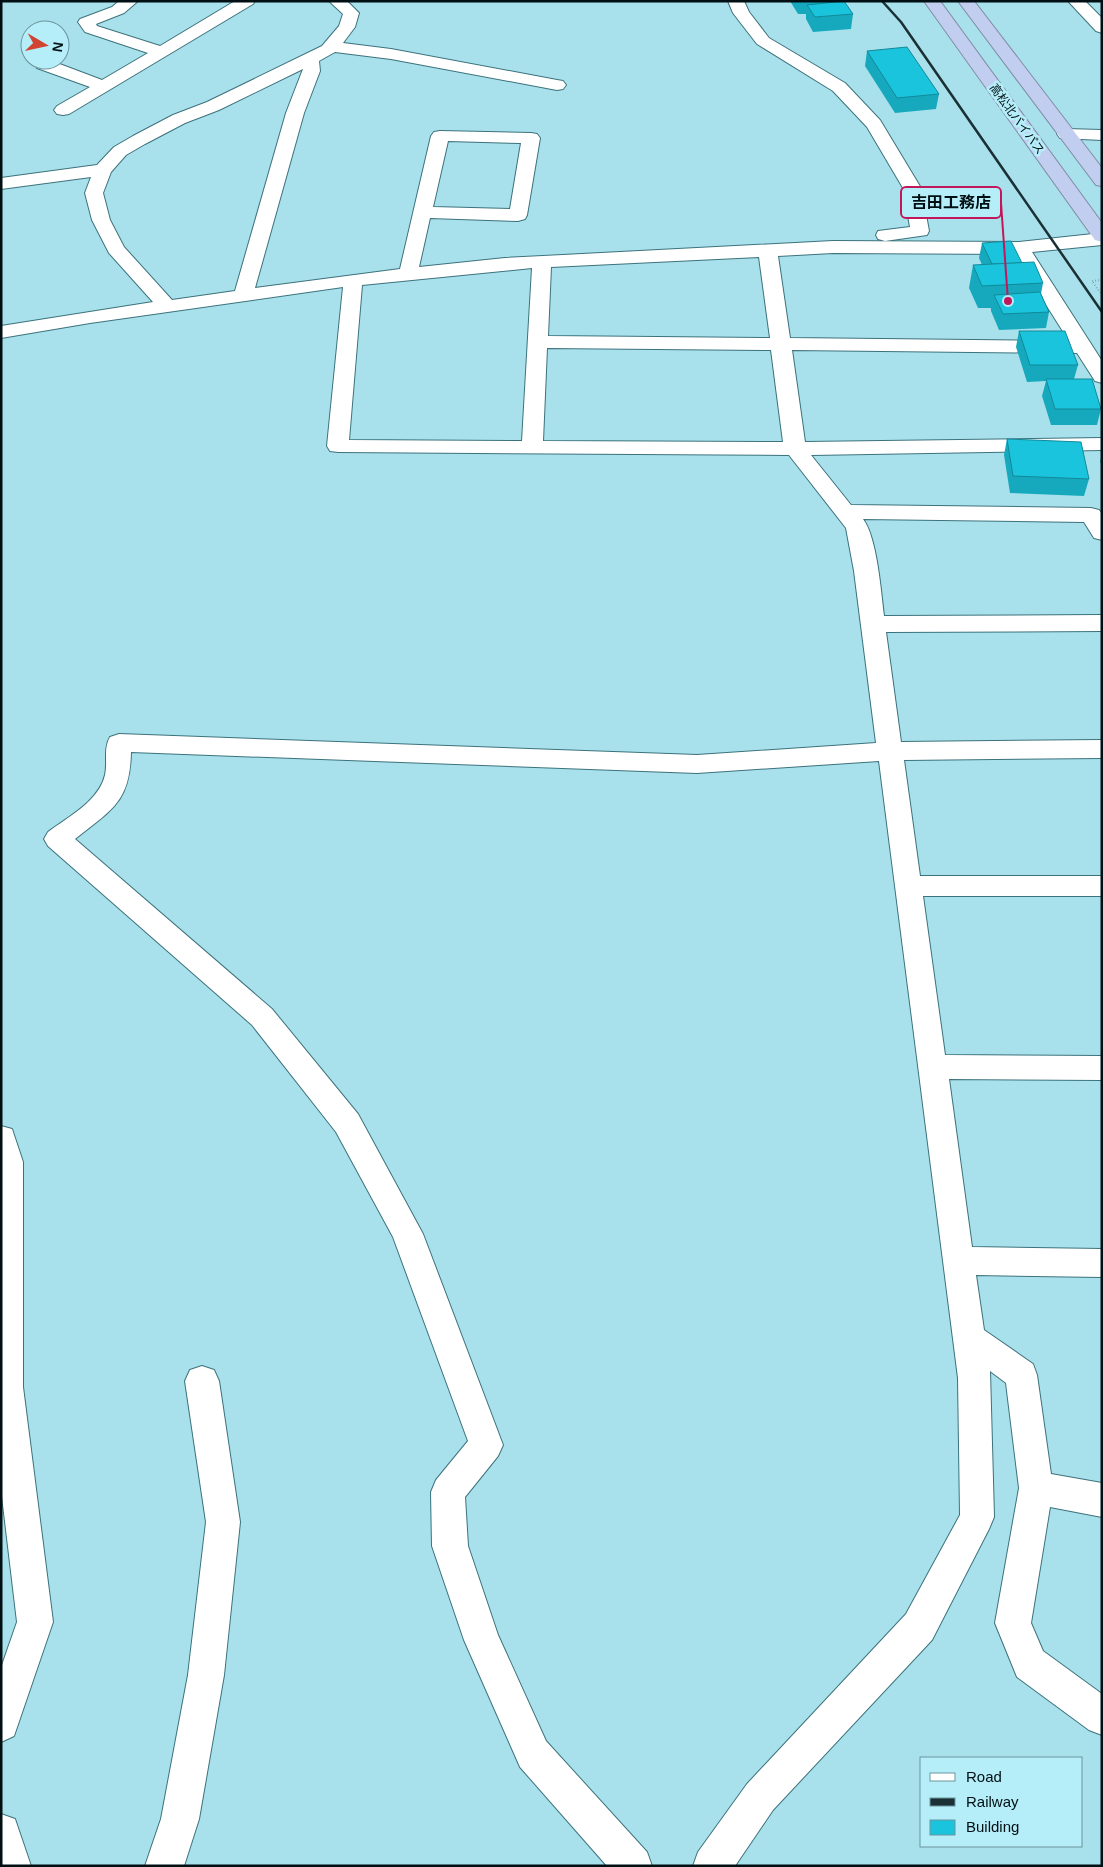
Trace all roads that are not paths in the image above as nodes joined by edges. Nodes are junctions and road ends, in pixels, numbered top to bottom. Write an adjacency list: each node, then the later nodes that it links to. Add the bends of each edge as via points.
1 (130, 1): 10 (street, via 118,10 86,22 91,29)
2 (247, 1): 10 (street)
3 (337, 1): 9 (street, via 351,13 347,27)
4 (736, 1): 23 (street, via 763,41 839,87 874,124 912,188 920,231 844,240)
5 (932, 1): 22 (highway, 高松北バイパス)
6 (966, 1): 16 (highway, 高松北バイパス)
7 (1076, 1): 8 (street)
8 (1102, 28)
9 (331, 46): 11 (street); 13 (street)
10 (162, 52): 14 (street)
11 (310, 59): 18 (street, via 139,140 120,151); 29 (street, via 312,72 294,114)
12 (60, 70): 14 (street)
13 (557, 85)
14 (104, 86): 15 (street)
15 (63, 110)
16 (1066, 134): 17 (street); 19 (highway, 高松北バイパス)
17 (1102, 135)
18 (103, 170): 20 (street); 30 (street, via 94,193 101,220 116,249)
19 (1102, 181)
20 (1, 184)
21 (423, 212): 21 (street, via 440,136 531,138 518,215); 27 (street)
22 (1102, 237): 24 (street)
23 (833, 247): 24 (street); 25 (street)
24 (1019, 248): 34 (street)
25 (768, 252): 26 (street); 33 (street)
26 (542, 262): 27 (street); 32 (street)
27 (408, 274): 28 (street)
28 (353, 280): 29 (street); 37 (street, via 338,446)
29 (243, 296): 30 (street)
30 (167, 306): 31 (street)
31 (1, 332)
32 (538, 342): 33 (street); 37 (street)
33 (781, 345): 34 (street); 38 (street)
34 (1083, 348): 35 (street)
35 (1102, 377)
36 (1102, 444): 38 (street)
37 (532, 447): 38 (street)
38 (795, 449): 39 (street)
39 (844, 512): 40 (street, via 1091,515); 42 (street, via 857,528)
40 (1102, 533)
41 (1102, 623): 42 (street)
42 (873, 624): 44 (street)
43 (1102, 749): 44 (street)
44 (890, 751): 45 (street); 61 (street, via 697,764 119,743 118,775 106,800 57,839 262,1017 347,1122 407,1234 486,1445 448,1492 450,1546 482,1640 534,1754)
45 (908, 886): 46 (street); 47 (street)
46 (1102, 886)
47 (933, 1067): 48 (street); 50 (street)
48 (1102, 1068)
49 (1, 1138): 57 (street, via 8,1162 6,1387 35,1622)
50 (958, 1261): 51 (street); 52 (street)
51 (1102, 1263)
52 (969, 1338): 54 (street, via 1021,1375); 62 (street, via 974,1378 977,1517 919,1627 760,1797)
53 (202, 1381): 60 (street, via 223,1522 206,1675 180,1819)
54 (1036, 1488): 55 (street); 56 (street, via 1013,1623 1030,1664)
55 (1102, 1500)
56 (1102, 1717)
57 (1, 1723)
58 (1, 1833): 59 (street)
59 (12, 1866)
60 (164, 1866)
61 (634, 1866)
62 (712, 1866)

